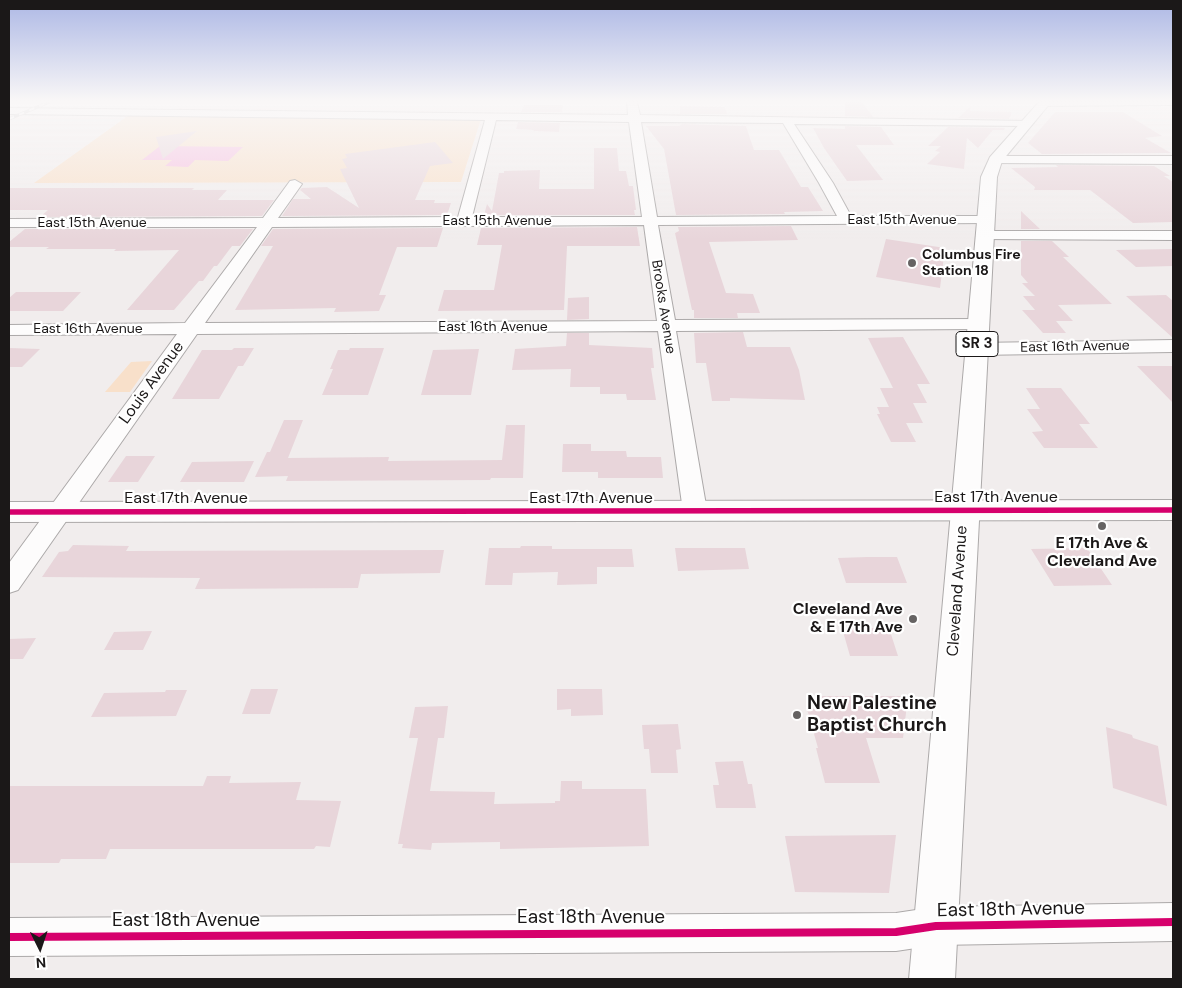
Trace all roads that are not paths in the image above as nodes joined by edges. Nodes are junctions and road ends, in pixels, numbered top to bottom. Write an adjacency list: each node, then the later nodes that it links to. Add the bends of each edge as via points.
1 (482, 148): 11 (street)
2 (639, 148): 9 (street, Brooks Avenue)
3 (804, 148): 8 (street)
4 (1005, 148): 5 (main road, Cleveland Avenue / SR 3)
5 (995, 160): 6 (street); 13 (main road, Cleveland Avenue / SR 3, via 989,177)
6 (1173, 160)
7 (295, 184): 10 (street, Louis Avenue)
8 (846, 220): 9 (street, East 15th Avenue); 13 (street, East 15th Avenue)
9 (650, 221): 11 (street, East 15th Avenue); 16 (street, Brooks Avenue)
10 (268, 222): 11 (street, East 15th Avenue); 12 (street, East 15th Avenue); 17 (street, Louis Avenue)
11 (464, 222)
12 (9, 223)
13 (985, 228): 14 (street, East 15th Avenue); 15 (main road, Cleveland Avenue / SR 3)
14 (1173, 236)
15 (978, 324): 16 (street, East 16th Avenue); 20 (main road, Cleveland Avenue / SR 3)
16 (666, 326): 17 (street, East 16th Avenue); 23 (street, Brooks Avenue)
17 (192, 328): 18 (street, East 16th Avenue); 25 (street, Louis Avenue)
18 (9, 330)
19 (1173, 346): 20 (street, East 16th Avenue)
20 (976, 348): 21 (main road, Cleveland Avenue / SR 3)
21 (964, 510): 22 (main road, East 17th Avenue); 23 (main road, East 17th Avenue); 28 (main road, Cleveland Avenue / SR 3)
22 (1173, 510)
23 (695, 511): 25 (main road, East 17th Avenue)
24 (9, 512): 25 (main road, East 17th Avenue)
25 (60, 512): 26 (street, Louis Avenue)
26 (9, 583)
27 (1173, 922): 28 (street, East 18th Avenue)
28 (936, 926): 29 (street, East 18th Avenue, via 886,932); 30 (main road, Cleveland Avenue / SR 3)
29 (9, 937)
30 (932, 979)

